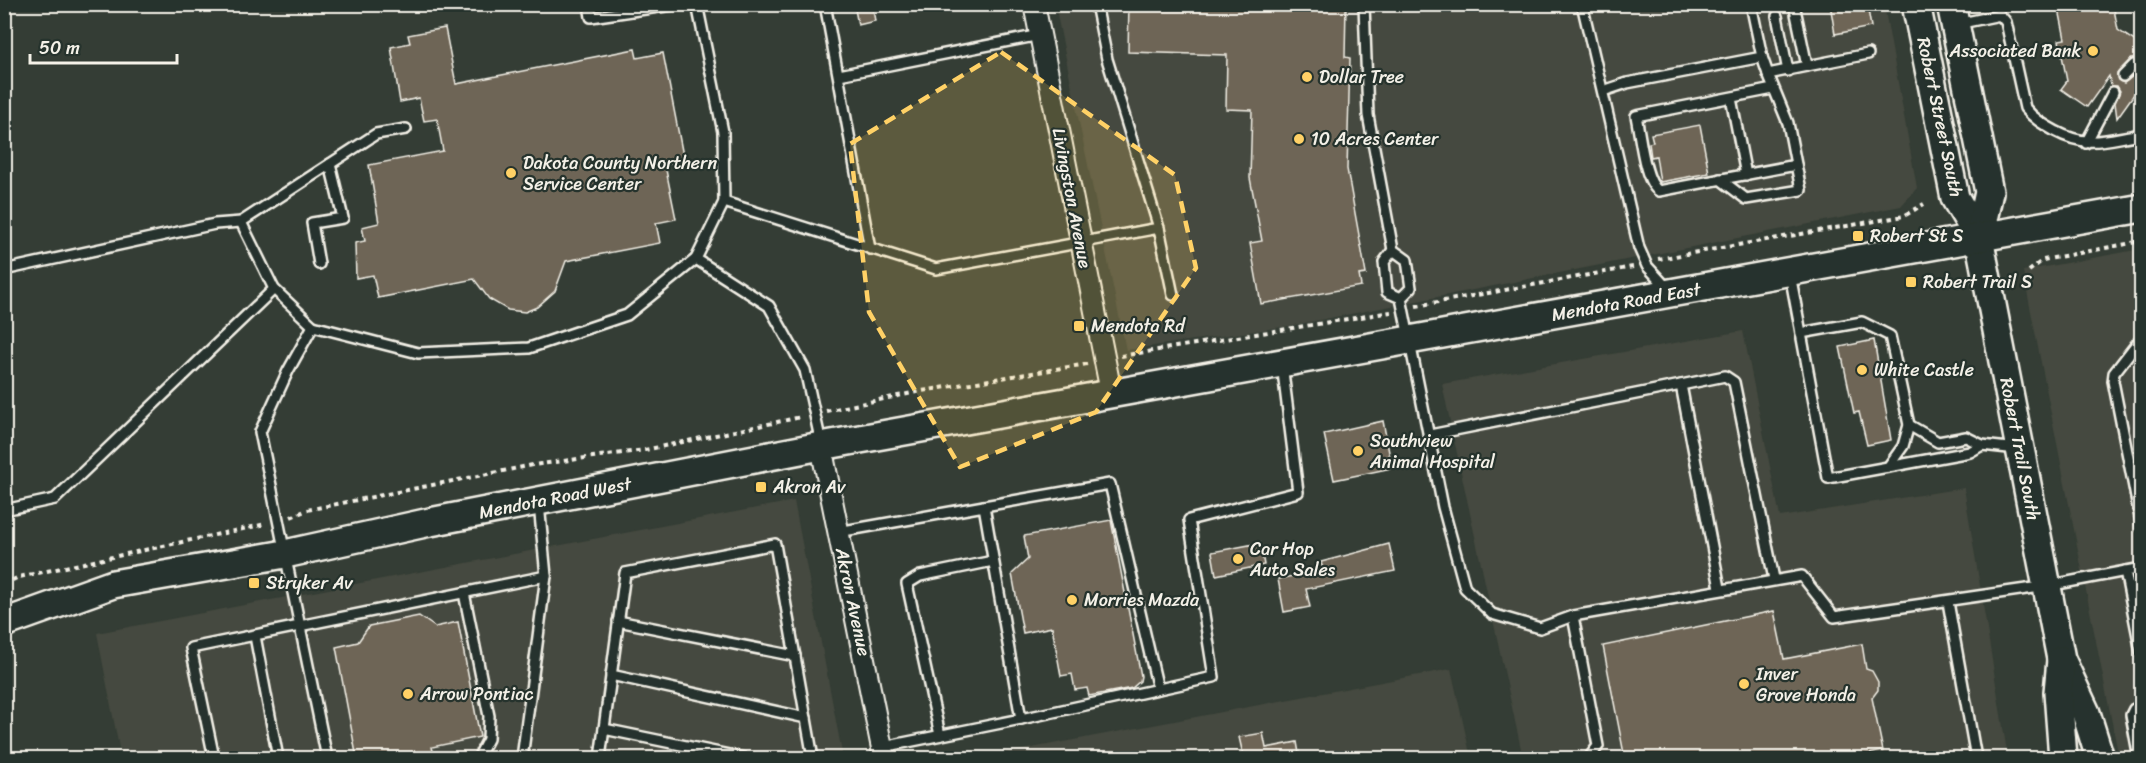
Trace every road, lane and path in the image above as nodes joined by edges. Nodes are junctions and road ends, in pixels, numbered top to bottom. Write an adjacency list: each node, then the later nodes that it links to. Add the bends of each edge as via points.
1 (589, 4): 2 (lane, via 591,17)
2 (680, 4)
3 (697, 4): 34 (lane, via 723,132)
4 (825, 4): 21 (lane)
5 (1034, 4): 14 (street, Livingston Avenue)
6 (1096, 4): 38 (lane, via 1107,59)
7 (1364, 4): 43 (lane, via 1368,115)
8 (1582, 4): 24 (lane)
9 (1751, 4): 16 (lane)
10 (1794, 4): 18 (lane)
11 (1916, 4): 39 (street, Robert Street South, via 1955,198)
12 (1953, 15): 29 (lane, via 2000,15 2006,22 2025,108 2034,119 2074,141); 39 (street, Robert Street South, via 1989,192)
13 (1777, 16): 19 (lane)
14 (1040, 35): 21 (lane); 41 (street, Livingston Avenue)
15 (1868, 54): 18 (lane)
16 (1762, 57): 20 (lane); 24 (lane)
17 (2142, 62): 22 (lane)
18 (1807, 66): 19 (lane)
19 (1788, 70): 20 (lane)
20 (1768, 74): 23 (lane)
21 (839, 75): 42 (lane)
22 (2124, 76)
23 (1773, 89): 26 (lane); 31 (lane, via 1788,123)
24 (1603, 90): 52 (lane, via 1641,257)
25 (2114, 92): 29 (lane)
26 (1731, 98): 32 (lane); 33 (lane, via 1636,116 1653,188 1659,191)
27 (406, 129): 30 (lane, via 375,134)
28 (2142, 134): 29 (lane)
29 (2086, 143)
30 (330, 164): 37 (lane); 46 (lane, via 343,218 312,223)
31 (1796, 165): 32 (lane); 33 (lane, via 1801,190 1746,199)
32 (1746, 175): 33 (lane)
33 (1720, 179)
34 (724, 202): 42 (lane); 45 (lane)
35 (1924, 204): 44 (path, via 1904,216 1862,225)
36 (2142, 208): 39 (street, Mendota Road East)
37 (241, 222): 48 (lane, via 215,224); 51 (lane)
38 (1159, 228): 41 (lane); 53 (lane)
39 (1979, 238): 50 (street, Mendota Road East); 72 (street, Robert Trail South)
40 (2142, 241): 49 (path, via 2043,260)
41 (1082, 244): 42 (lane, via 936,269); 65 (street, Livingston Avenue)
42 (870, 249)
43 (1393, 250): 54 (lane, via 1407,260 1411,288); 54 (lane, via 1384,262 1387,292)
44 (1657, 259)
45 (696, 260): 57 (lane, via 627,315 529,348 418,353); 71 (lane, via 769,306 805,370)
46 (319, 264)
47 (1634, 266): 55 (path)
48 (4, 270)
49 (2029, 271)
50 (1789, 272): 52 (street, Mendota Road East); 58 (lane)
51 (274, 289): 57 (lane); 76 (lane, via 55,499)
52 (1673, 294): 60 (street, Mendota Road East)
53 (1173, 295)
54 (1401, 298): 60 (lane)
55 (1447, 299)
56 (1364, 318): 61 (path)
57 (313, 326): 82 (lane, via 260,432)
58 (1801, 333): 68 (lane, via 1862,322 1890,336); 73 (lane, via 1828,478)
59 (2142, 337): 78 (lane, via 2114,373 2113,381)
60 (1412, 339): 62 (street, Mendota Road East); 69 (lane)
61 (1129, 354)
62 (1282, 362): 65 (street, Mendota Road East); 102 (lane, via 1298,492 1189,520 1214,677)
63 (1070, 368): 66 (path)
64 (1681, 385): 69 (lane); 87 (lane, via 1725,376 1734,382); 90 (lane)
65 (1111, 392): 71 (street, Mendota Road West)
66 (840, 408)
67 (787, 420): 77 (path, via 645,450 533,465)
68 (1910, 424): 70 (lane, via 1938,442 1966,437); 73 (lane, via 1904,446)
69 (1430, 435): 93 (lane, via 1443,507 1465,588 1492,614 1540,628)
70 (1982, 445): 72 (lane); 73 (lane, via 1970,452)
71 (821, 446): 74 (street, Mendota Road West); 81 (street, Akron Avenue)
72 (2019, 449): 89 (street, Robert Trail South)
73 (1888, 467)
74 (538, 501): 82 (street, Mendota Road West); 86 (lane)
75 (984, 506): 81 (lane); 83 (lane); 102 (lane, via 1110,484)
76 (4, 510)
77 (307, 510)
78 (2140, 512): 80 (lane)
79 (253, 526): 88 (path, via 19,577)
80 (2142, 528)
81 (838, 532): 108 (street, Akron Avenue)
82 (285, 554): 95 (street, Mendota Road West, via 113,584); 96 (lane)
83 (993, 561): 105 (lane); 107 (lane, via 920,576 907,584)
84 (2142, 568): 85 (lane)
85 (2125, 571): 89 (lane); 99 (lane)
86 (546, 576): 91 (lane); 113 (lane)
87 (1774, 579): 90 (lane); 92 (lane, via 1802,576 1834,617)
88 (4, 584)
89 (2047, 586): 92 (lane); 100 (street, Robert Trail South)
90 (1720, 588): 93 (lane)
91 (464, 593): 96 (lane); 112 (lane, via 489,716 488,739)
92 (1948, 602): 118 (lane)
93 (1573, 616): 117 (lane, via 1598,746)
94 (618, 621): 98 (lane); 98 (lane, via 625,573 775,544); 101 (lane)
95 (4, 623)
96 (300, 628): 97 (lane); 111 (lane)
97 (255, 636): 109 (lane, via 191,648); 110 (lane)
98 (795, 656): 104 (lane)
99 (2142, 657)
100 (2061, 659): 119 (street, Robert Trail South, via 2058,702); 120 (street, Robert Trail South, via 2086,713)
101 (611, 675): 104 (lane); 106 (lane)
102 (1158, 689): 105 (lane)
103 (2142, 707): 121 (lane, via 2134,709 2131,715)
104 (806, 718): 116 (lane)
105 (1021, 719): 107 (lane)
106 (604, 729): 114 (lane); 115 (lane)
107 (940, 735): 108 (lane)
108 (884, 753)
109 (214, 759)
110 (278, 759)
111 (327, 759)
112 (478, 759)
113 (522, 759)
114 (600, 759)
115 (744, 759)
116 (813, 759)
117 (1589, 759)
118 (1976, 759)
119 (2063, 759)
120 (2100, 759)
121 (2139, 759)

